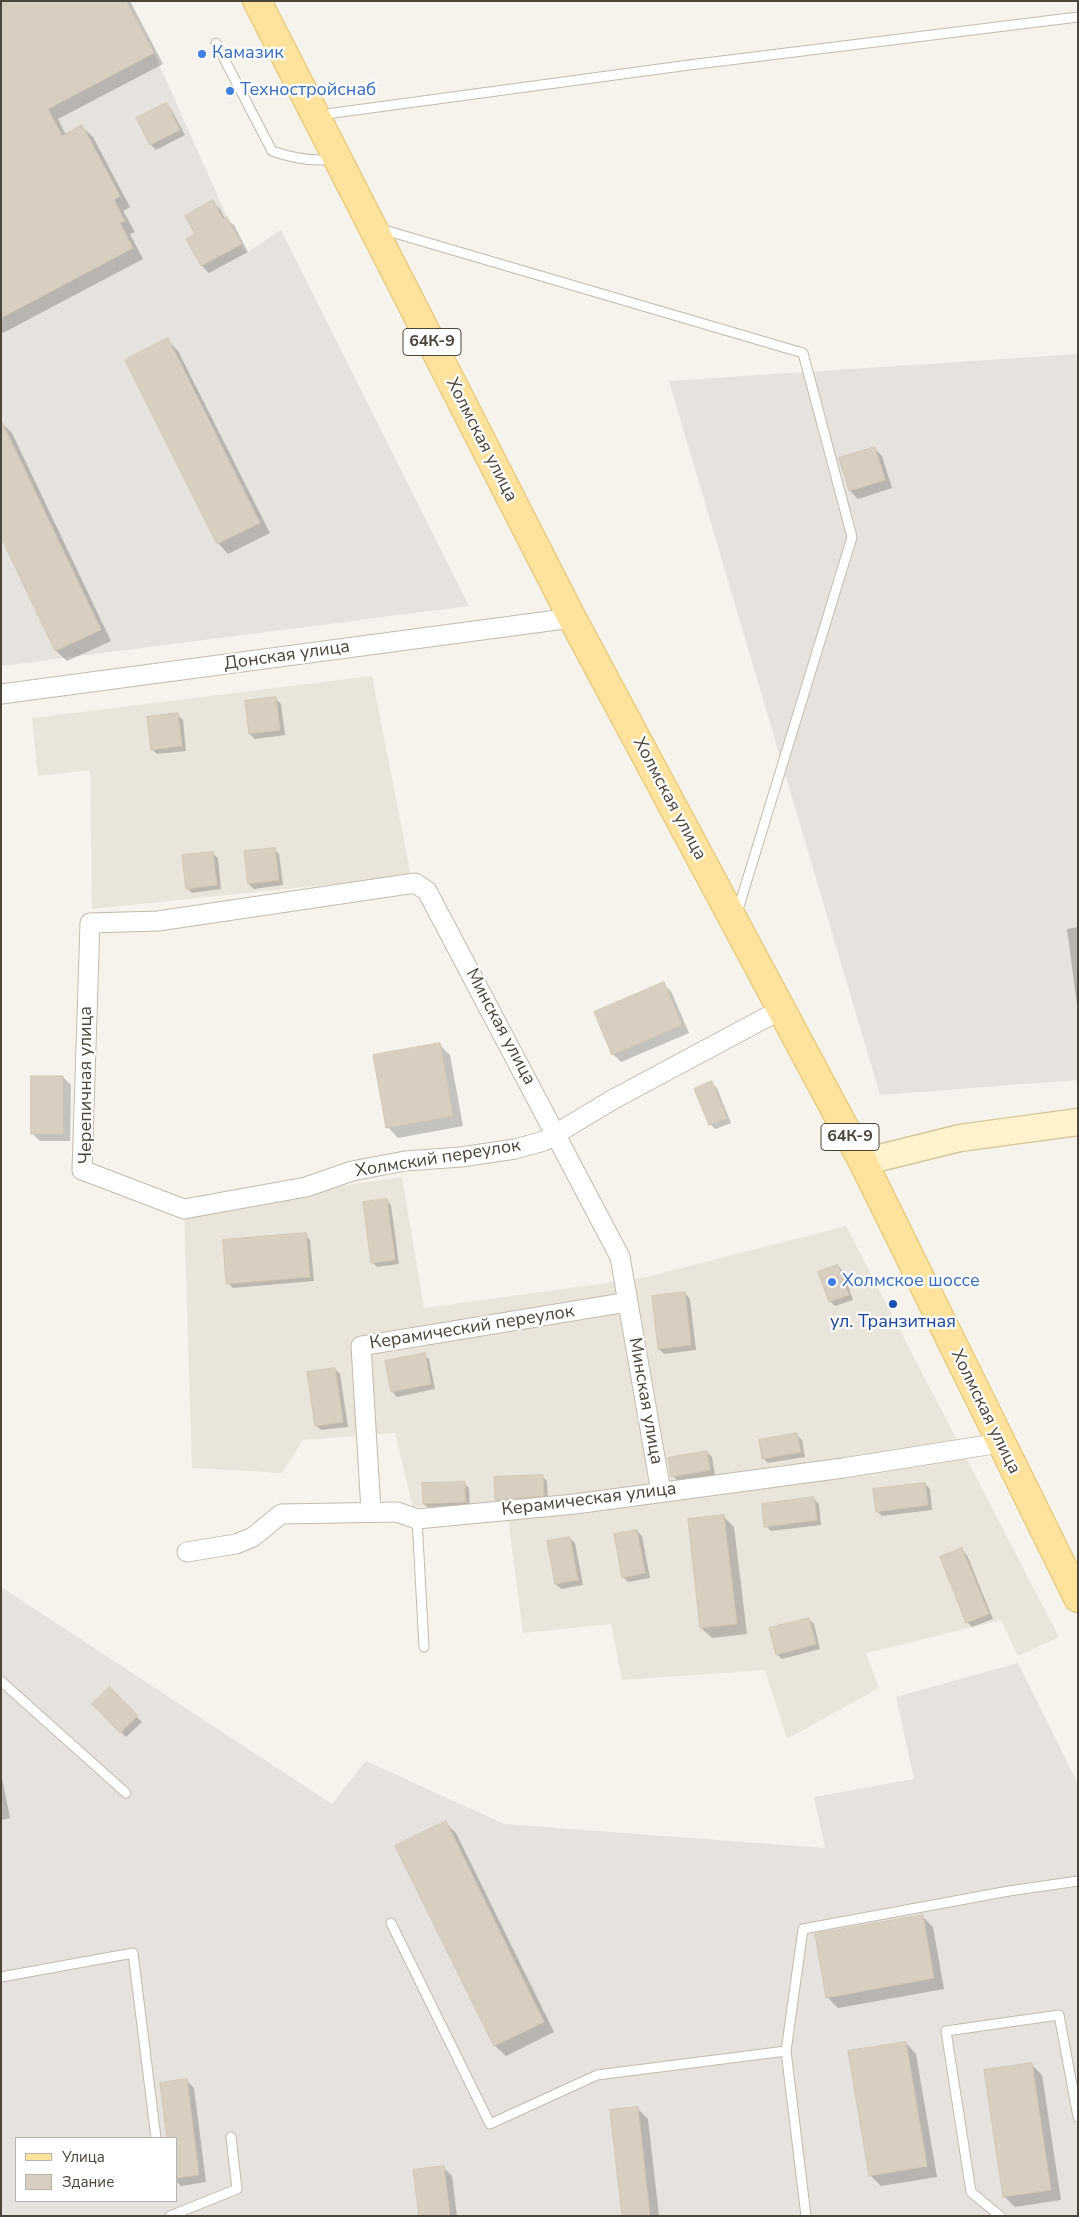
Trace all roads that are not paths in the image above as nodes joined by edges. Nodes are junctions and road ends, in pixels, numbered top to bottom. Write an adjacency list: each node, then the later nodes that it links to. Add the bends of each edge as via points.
1 (256, 1): 4 (main road, Холмская улица / 64К-9)
2 (1078, 17): 4 (lane, via 688,65)
3 (216, 43): 5 (lane, via 272,151 320,161)
4 (316, 116): 5 (main road, Холмская улица / 64К-9)
5 (338, 159): 6 (main road, Холмская улица / 64К-9)
6 (373, 226): 7 (main road, Холмская улица / 64К-9); 9 (lane, via 803,353 852,538)
7 (572, 618): 8 (street, Донская улица); 9 (main road, Холмская улица / 64К-9)
8 (1, 694)
9 (735, 921): 11 (main road, Холмская улица / 64К-9)
10 (90, 923): 13 (street, Минская улица, via 158,921 415,883 427,891); 15 (street, Черепичная улица, via 82,1170)
11 (782, 1009): 13 (street, Холмский переулок); 14 (main road, Холмская улица / 64К-9)
12 (1078, 1122): 14 (main road, via 960,1138)
13 (556, 1133): 15 (street, Холмский переулок, via 544,1141 515,1149 405,1161 352,1171 306,1187); 16 (street, Минская улица, via 620,1256)
14 (863, 1162): 17 (main road, Холмская улица / 64К-9)
15 (184, 1209)
16 (628, 1302): 18 (street, Минская улица); 19 (street, Керамический переулок, via 361,1346)
17 (1000, 1443): 18 (street, Керамическая улица); 22 (main road, Холмская улица / 64К-9)
18 (661, 1492): 20 (street, Керамическая улица)
19 (371, 1511): 20 (street, Керамическая улица, via 396,1512); 21 (street, Керамическая улица, via 281,1514 253,1538)
20 (417, 1519): 23 (lane)
21 (187, 1552)
22 (1078, 1598)
23 (424, 1647)
24 (1, 1681): 25 (lane)
25 (126, 1794)
26 (1078, 1881): 29 (lane, via 803,1929)
27 (391, 1923): 29 (lane, via 490,2124 597,2075)
28 (1, 1977): 31 (lane, via 133,1953)
29 (786, 2051): 34 (lane)
30 (1078, 2117): 35 (lane, via 1059,2015 946,2032 971,2192)
31 (156, 2137)
32 (230, 2137): 33 (lane, via 237,2189)
33 (170, 2216)
34 (806, 2216)
35 (1000, 2216)

